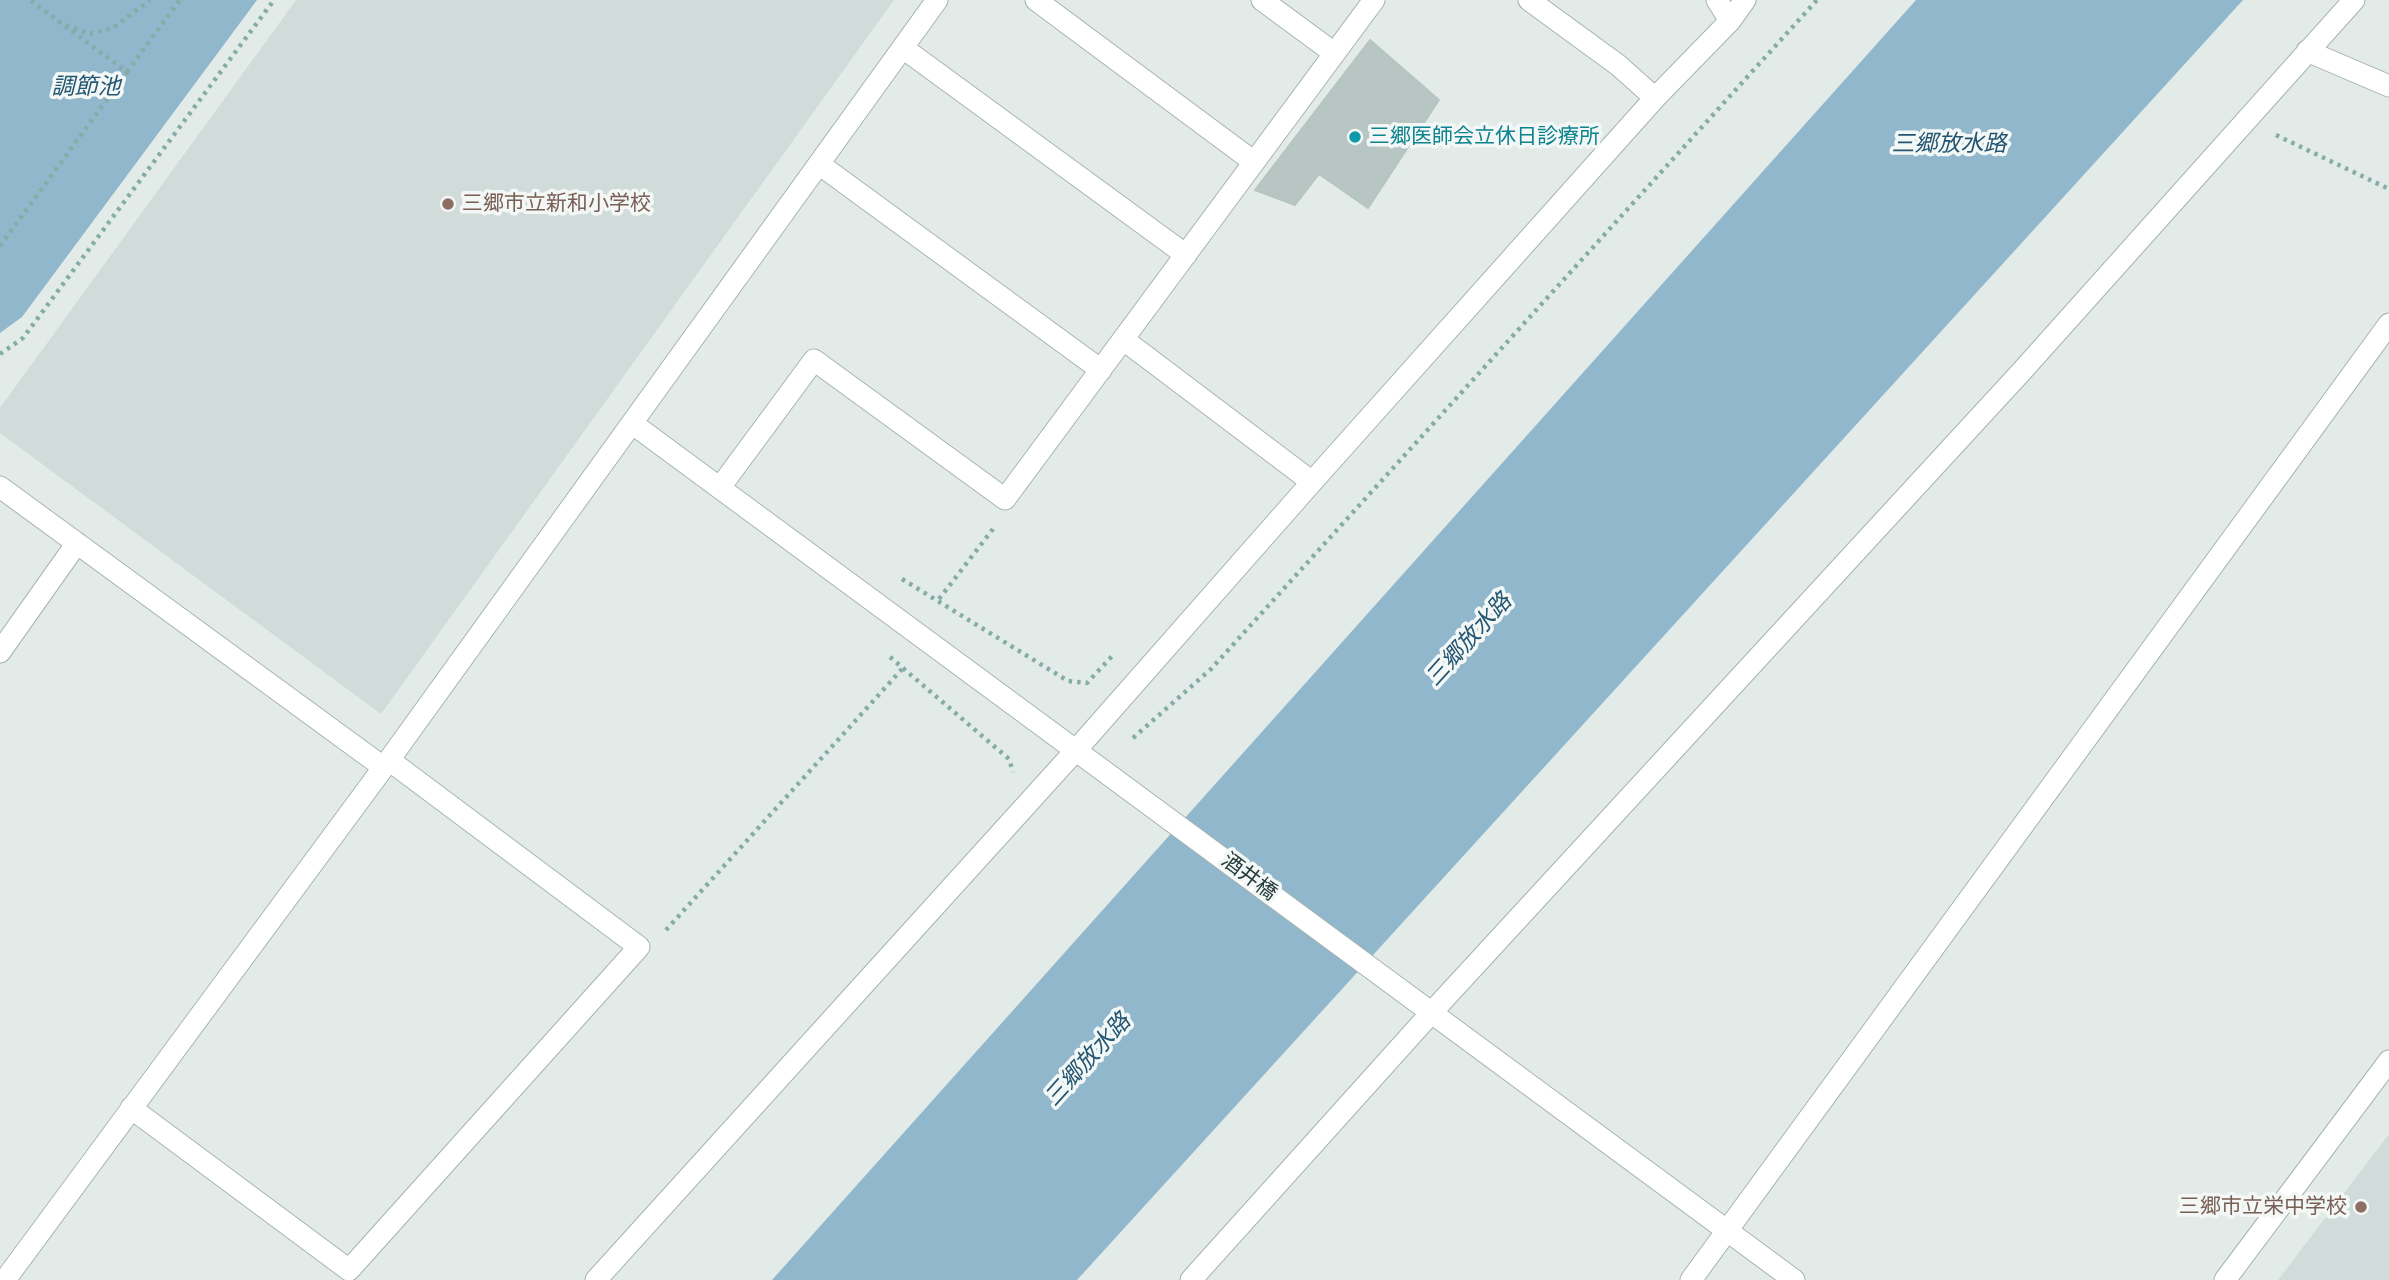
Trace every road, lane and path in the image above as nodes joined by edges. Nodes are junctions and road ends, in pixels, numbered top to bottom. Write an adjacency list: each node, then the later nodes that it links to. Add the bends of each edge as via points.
1 (30, 0): 15 (path)
2 (150, 0): 15 (path, via 114,28 89,34)
3 (180, 0): 19 (path)
4 (274, 0): 30 (path, via 23,338)
5 (937, 0): 16 (street)
6 (1036, 0): 23 (street)
7 (1262, 0): 18 (street)
8 (1374, 0): 18 (street)
9 (1529, 0): 21 (street)
10 (1717, 0): 14 (street)
11 (1745, 0): 14 (street)
12 (1817, 0): 46 (path, via 1211,669 1123,746)
13 (2354, 0): 17 (street)
14 (1730, 21): 21 (street)
15 (62, 24): 19 (path)
16 (903, 48): 24 (street); 27 (street)
17 (2307, 51): 20 (street); 22 (street)
18 (1334, 53): 23 (street)
19 (127, 72): 26 (path)
20 (2389, 86)
21 (1655, 98): 33 (street)
22 (2245, 121): 25 (path); 49 (street, via 1816,597)
23 (1254, 162): 27 (street)
24 (819, 164): 31 (street); 32 (street)
25 (2389, 189)
26 (0, 246)
27 (1186, 255): 29 (street)
28 (2389, 324): 52 (street)
29 (1124, 340): 31 (street); 33 (street)
30 (0, 354)
31 (1101, 370): 36 (street)
32 (633, 424): 34 (street, 酒井橋); 45 (street)
33 (1311, 482): 44 (street)
34 (721, 486): 36 (street, via 814,360); 44 (street, 酒井橋)
35 (0, 487): 37 (street)
36 (1006, 499): 39 (path, via 995,526)
37 (77, 543): 42 (street); 45 (street)
38 (891, 573): 39 (path)
39 (939, 599): 40 (path, via 1068,681 1087,683)
40 (1124, 643)
41 (882, 650): 43 (path)
42 (0, 652)
43 (902, 668): 47 (path, via 1009,759 1013,773); 48 (path, via 660,937)
44 (1077, 749): 46 (street, 酒井橋); 54 (street)
45 (386, 763): 48 (street); 51 (street)
46 (1105, 770): 49 (street, 酒井橋)
47 (1004, 783)
48 (639, 947): 51 (street, via 349,1270)
49 (1432, 1012): 52 (street, 酒井橋); 55 (street)
50 (2389, 1061): 58 (street)
51 (131, 1108): 53 (street)
52 (1726, 1231): 56 (street); 57 (street, 酒井橋)
53 (5, 1280)
54 (596, 1280)
55 (1191, 1280)
56 (1691, 1280)
57 (1794, 1280)
58 (2225, 1280)

